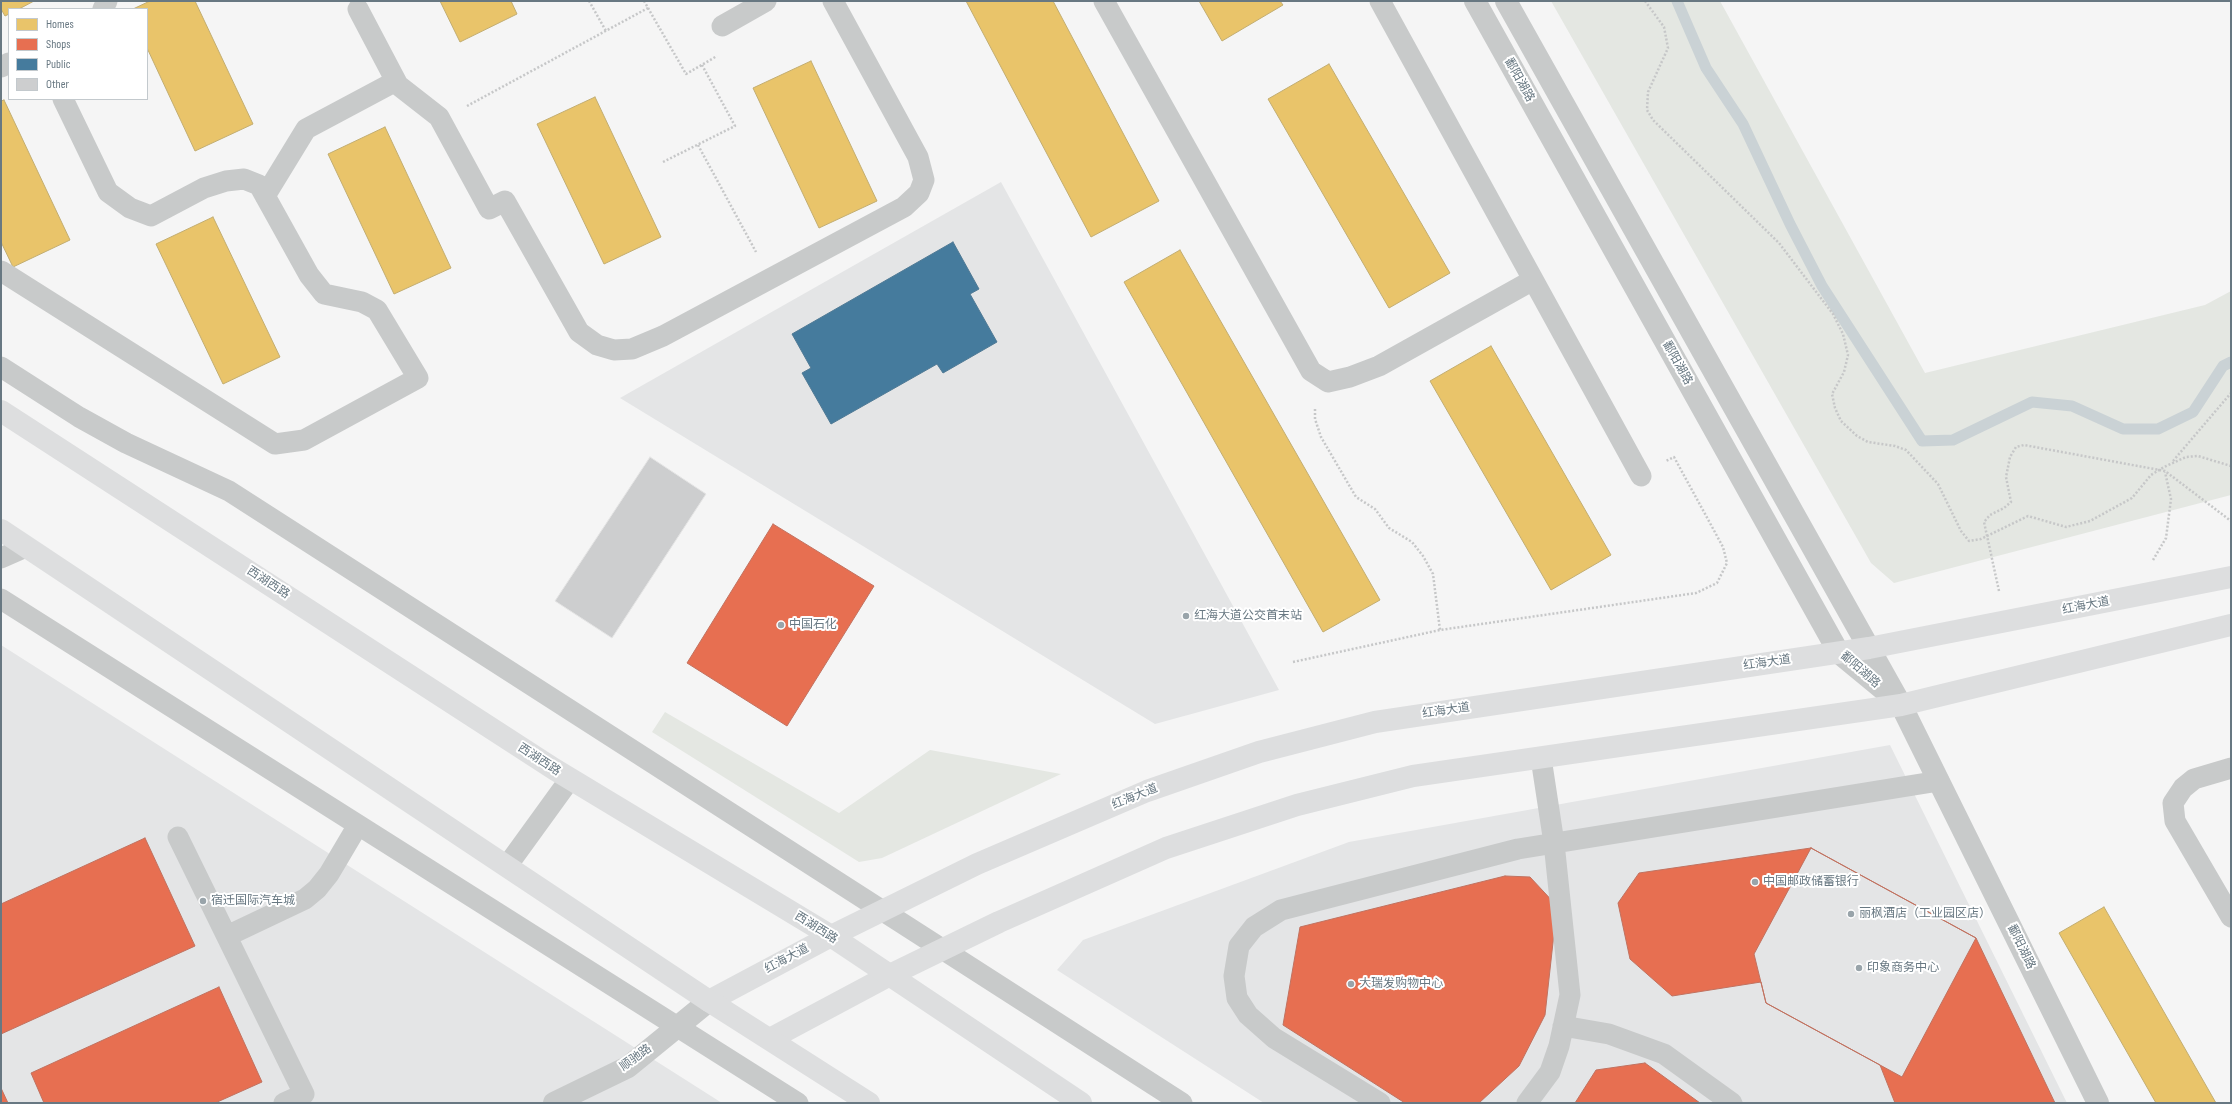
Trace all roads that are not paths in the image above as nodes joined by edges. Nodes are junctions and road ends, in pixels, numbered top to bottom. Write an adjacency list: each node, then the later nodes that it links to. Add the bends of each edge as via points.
1 (766, 1): 8 (lane)
2 (833, 1): 9 (lane, via 918,157 924,180 919,193 904,207 663,336 632,349 614,350 597,345 579,332 505,201 489,209 439,117)
3 (1104, 1): 13 (lane, via 1311,370 1328,382 1379,366)
4 (1380, 1): 13 (lane)
5 (1475, 1): 24 (street, 鄱阳湖路)
6 (1506, 1): 23 (street, 鄱阳湖路)
7 (358, 9): 9 (lane)
8 (722, 26)
9 (396, 81): 11 (lane, via 306,129)
10 (63, 100): 11 (lane, via 108,192 130,208 151,216 204,188 244,179 259,185)
11 (265, 196): 12 (lane, via 309,275 324,294 362,302 377,310 418,378 304,440 275,444)
12 (1, 271)
13 (1533, 280): 16 (lane)
14 (1, 367): 34 (lane, via 78,417 126,443 230,491)
15 (1, 411): 28 (main road, 西湖西路)
16 (1641, 476)
17 (1, 530): 18 (main road)
18 (26, 547): 19 (lane); 33 (main road)
19 (1, 558)
20 (2231, 577): 23 (main road, 红海大道)
21 (1, 599): 30 (lane)
22 (2231, 625): 25 (main road)
23 (1869, 648): 24 (main road, 红海大道); 25 (street, 鄱阳湖路)
24 (1839, 653): 25 (street, 鄱阳湖路); 34 (main road, 红海大道, via 1375,722 1267,750 1147,791 977,864)
25 (1901, 705): 26 (main road); 29 (street, 鄱阳湖路)
26 (1541, 758): 32 (lane); 38 (main road, via 1413,776 1297,805 1166,848)
27 (2231, 768): 35 (lane, via 2194,779 2183,788 2173,803 2175,821)
28 (570, 779): 33 (lane); 37 (main road, 西湖西路)
29 (1939, 782): 32 (lane); 54 (street, 鄱阳湖路)
30 (358, 825): 36 (lane, via 329,874 317,889 305,899); 41 (lane)
31 (178, 837): 36 (lane)
32 (1554, 843): 42 (lane, via 1570,995); 51 (lane, via 1518,849 1281,910 1254,927 1239,946 1234,976 1237,998 1248,1015 1274,1038)
33 (507, 866): 40 (main road)
34 (883, 911): 37 (main road, 红海大道); 38 (lane)
35 (2231, 917)
36 (227, 936): 44 (lane)
37 (831, 936): 39 (main road, 西湖西路); 40 (main road, 红海大道)
38 (943, 949): 39 (main road); 50 (lane)
39 (888, 976): 43 (main road); 49 (main road, 西湖西路)
40 (710, 1001): 41 (street, 顺驰路); 43 (main road)
41 (678, 1026): 46 (street, 顺驰路, via 628,1067); 47 (lane)
42 (1563, 1026): 52 (lane, via 1550,1072); 53 (lane, via 1609,1034 1664,1054)
43 (770, 1039): 48 (main road)
44 (306, 1098): 45 (lane)
45 (284, 1103)
46 (554, 1103)
47 (798, 1103)
48 (869, 1103)
49 (1081, 1103)
50 (1182, 1103)
51 (1380, 1103)
52 (1526, 1103)
53 (1732, 1103)
54 (2098, 1103)

